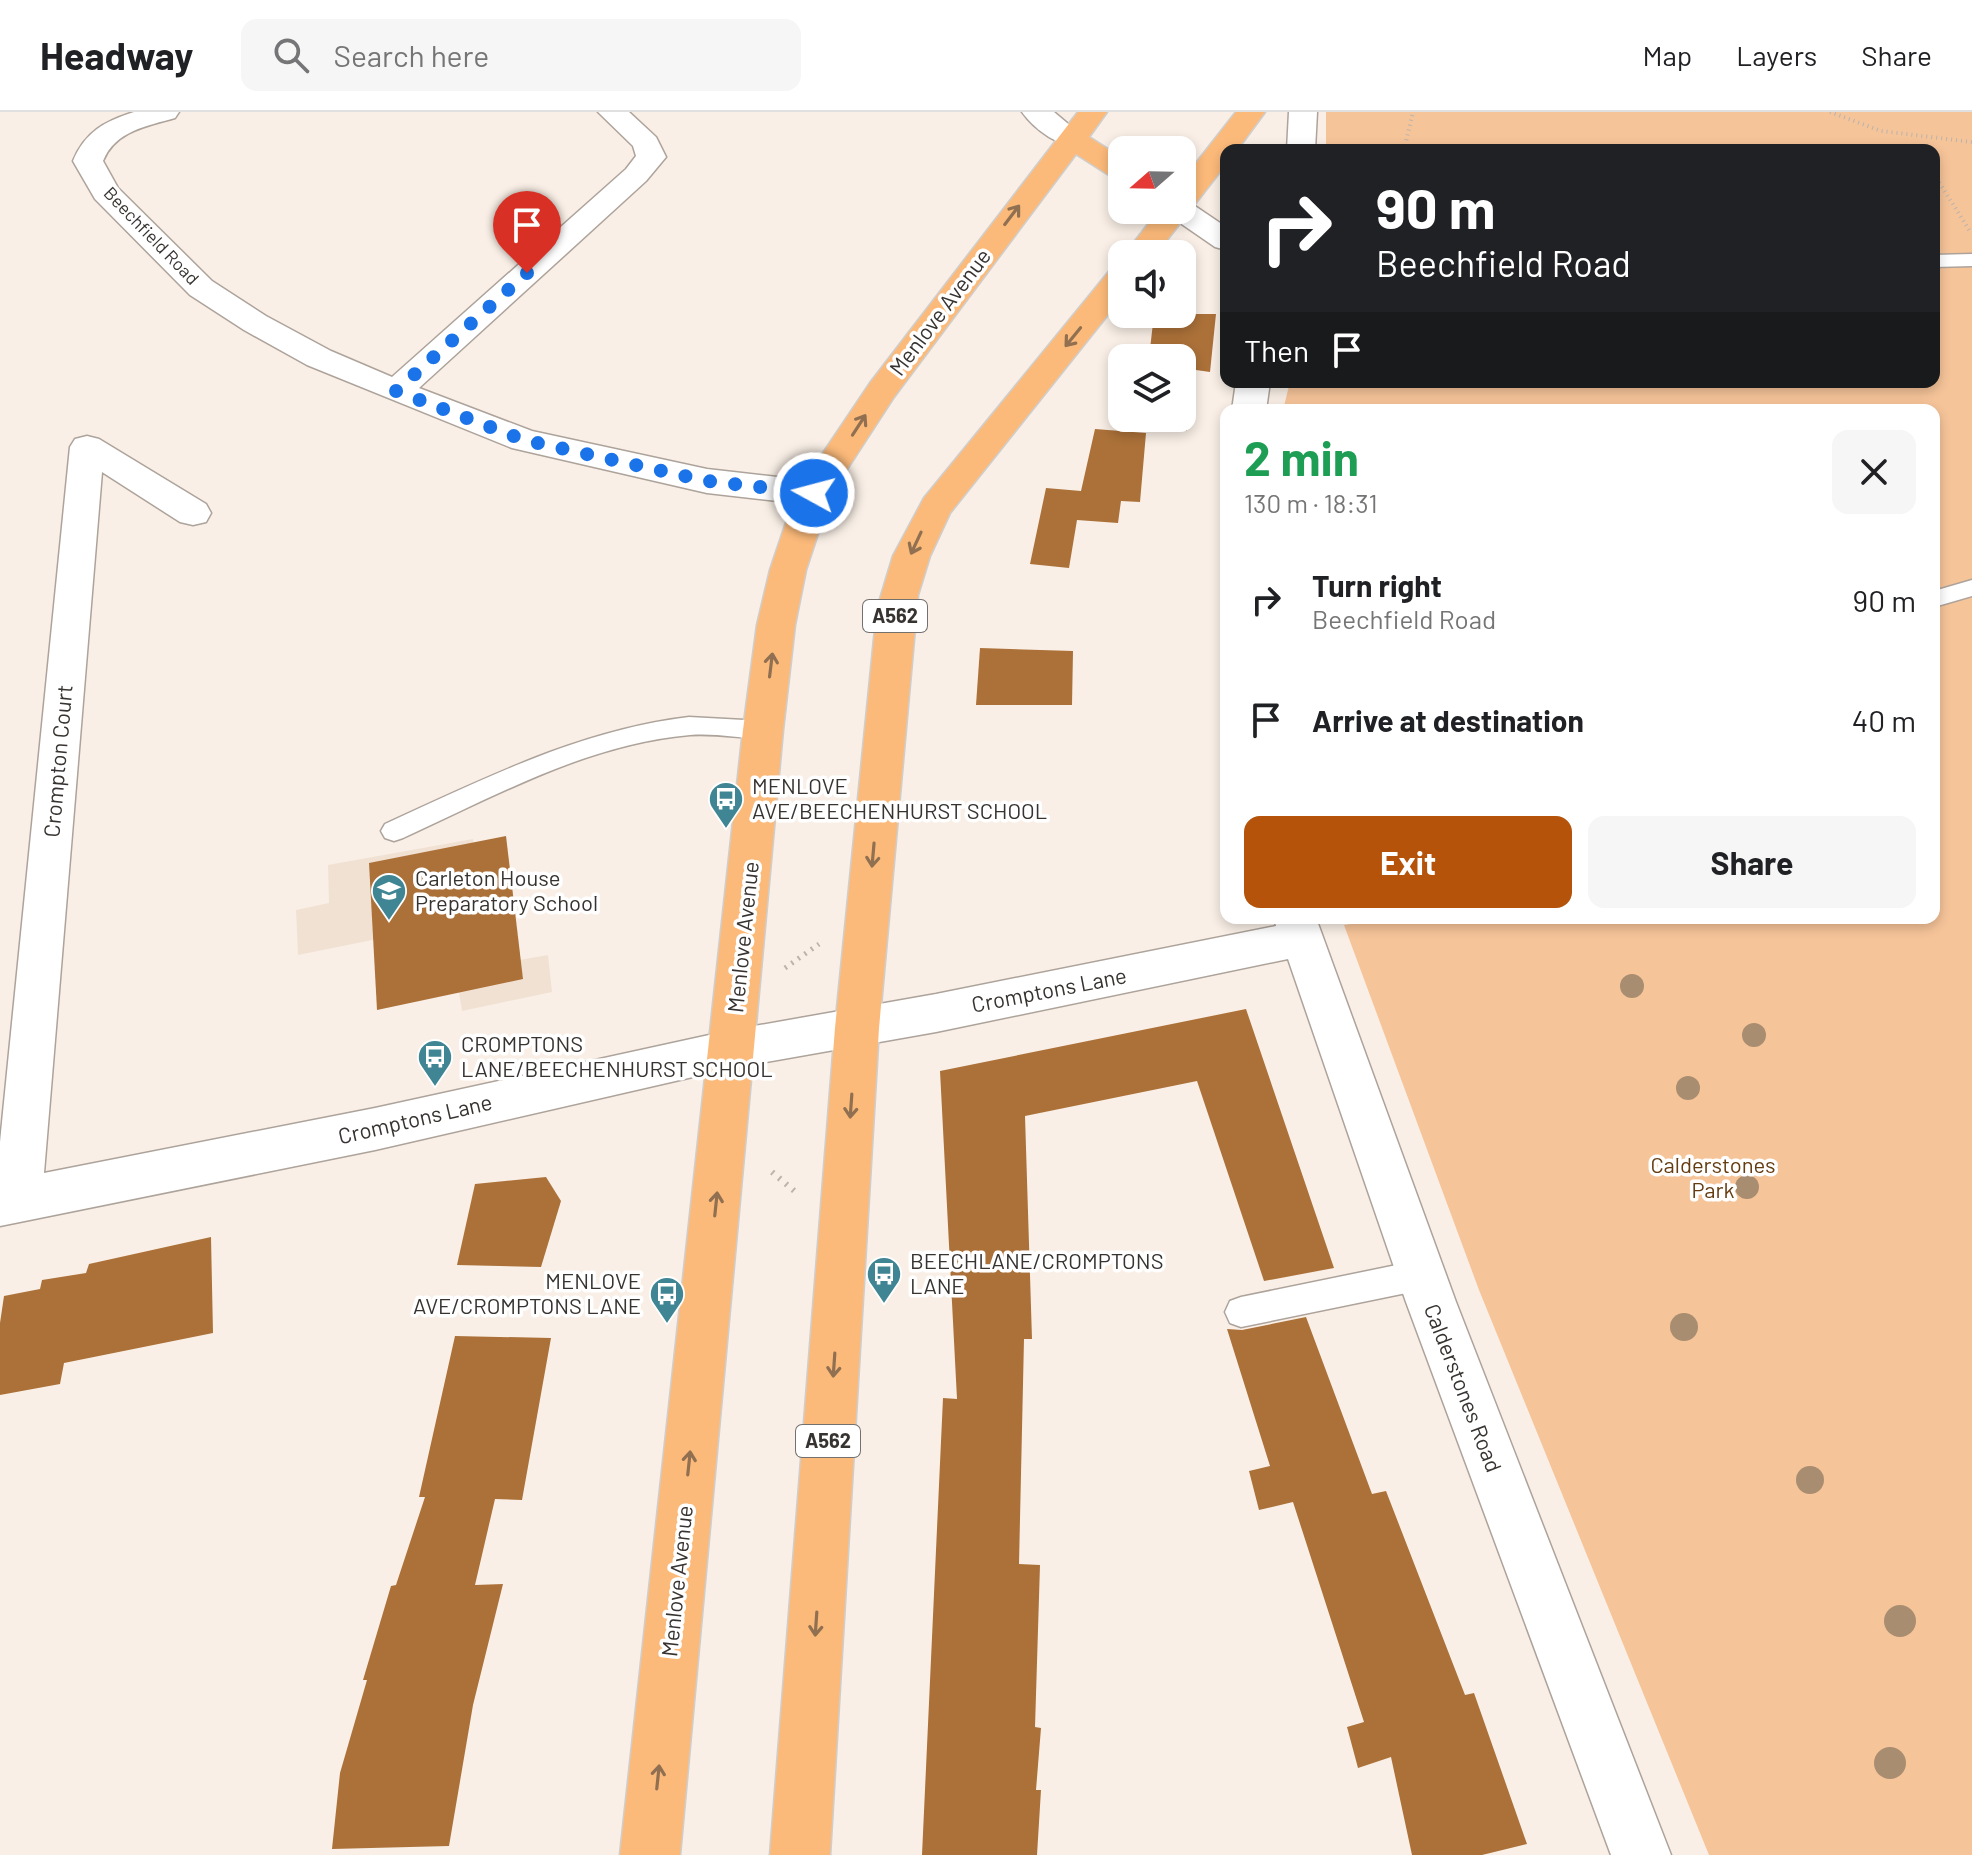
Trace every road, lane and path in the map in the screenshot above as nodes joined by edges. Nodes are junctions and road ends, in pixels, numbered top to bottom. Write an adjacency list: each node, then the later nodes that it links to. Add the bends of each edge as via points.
1 (165, 112): 25 (street, Beechfield Road, via 111,128 92,145 88,161 106,193 201,288 306,351)
2 (612, 112): 25 (street, via 646,143 651,157)
3 (1036, 112): 8 (street)
4 (1251, 112): 10 (highway)
5 (1303, 112): 11 (street)
6 (1413, 112): 12 (path)
7 (1830, 112): 9 (path, via 1852,124 1888,132)
8 (1082, 125): 14 (highway); 26 (highway, Menlove Avenue, one-way to 8, via 882,390)
9 (1972, 142)
10 (1226, 144)
11 (1301, 144)
12 (1405, 144)
13 (1220, 152): 15 (highway)
14 (1108, 155)
15 (1196, 183)
16 (1940, 183): 19 (path)
17 (1196, 220): 20 (street)
18 (1164, 224): 21 (highway)
19 (1972, 234)
20 (1220, 237)
21 (1151, 240)
22 (1972, 260): 23 (lane)
23 (1940, 261)
24 (1108, 293): 35 (highway, A562, one-way to 35, via 937,506 904,571 896,609)
25 (396, 391): 26 (street, Beechfield Road, via 524,440 707,481)
26 (814, 493): 30 (highway, Menlove Avenue, one-way to 26, via 776,625)
27 (193, 513): 39 (street, Crompton Court, via 87,447)
28 (1972, 588): 29 (lane)
29 (1940, 597)
30 (763, 730): 31 (lane, via 691,726 623,736 561,757); 36 (highway, Menlove Avenue)
31 (394, 831)
32 (1297, 928): 35 (street, Cromptons Lane); 40 (street, Calderstones Road)
33 (820, 943): 34 (path)
34 (774, 976)
35 (857, 1028): 36 (street, Cromptons Lane); 43 (highway, A562, one-way to 43)
36 (732, 1049): 39 (street, Cromptons Lane, via 375,1129); 42 (highway, Menlove Avenue, one-way to 36)
37 (772, 1172): 38 (path)
38 (804, 1199)
39 (9, 1202)
40 (1421, 1275): 41 (lane); 44 (street, Calderstones Road)
41 (1241, 1312)
42 (650, 1855)
43 (800, 1855)
44 (1641, 1855)

